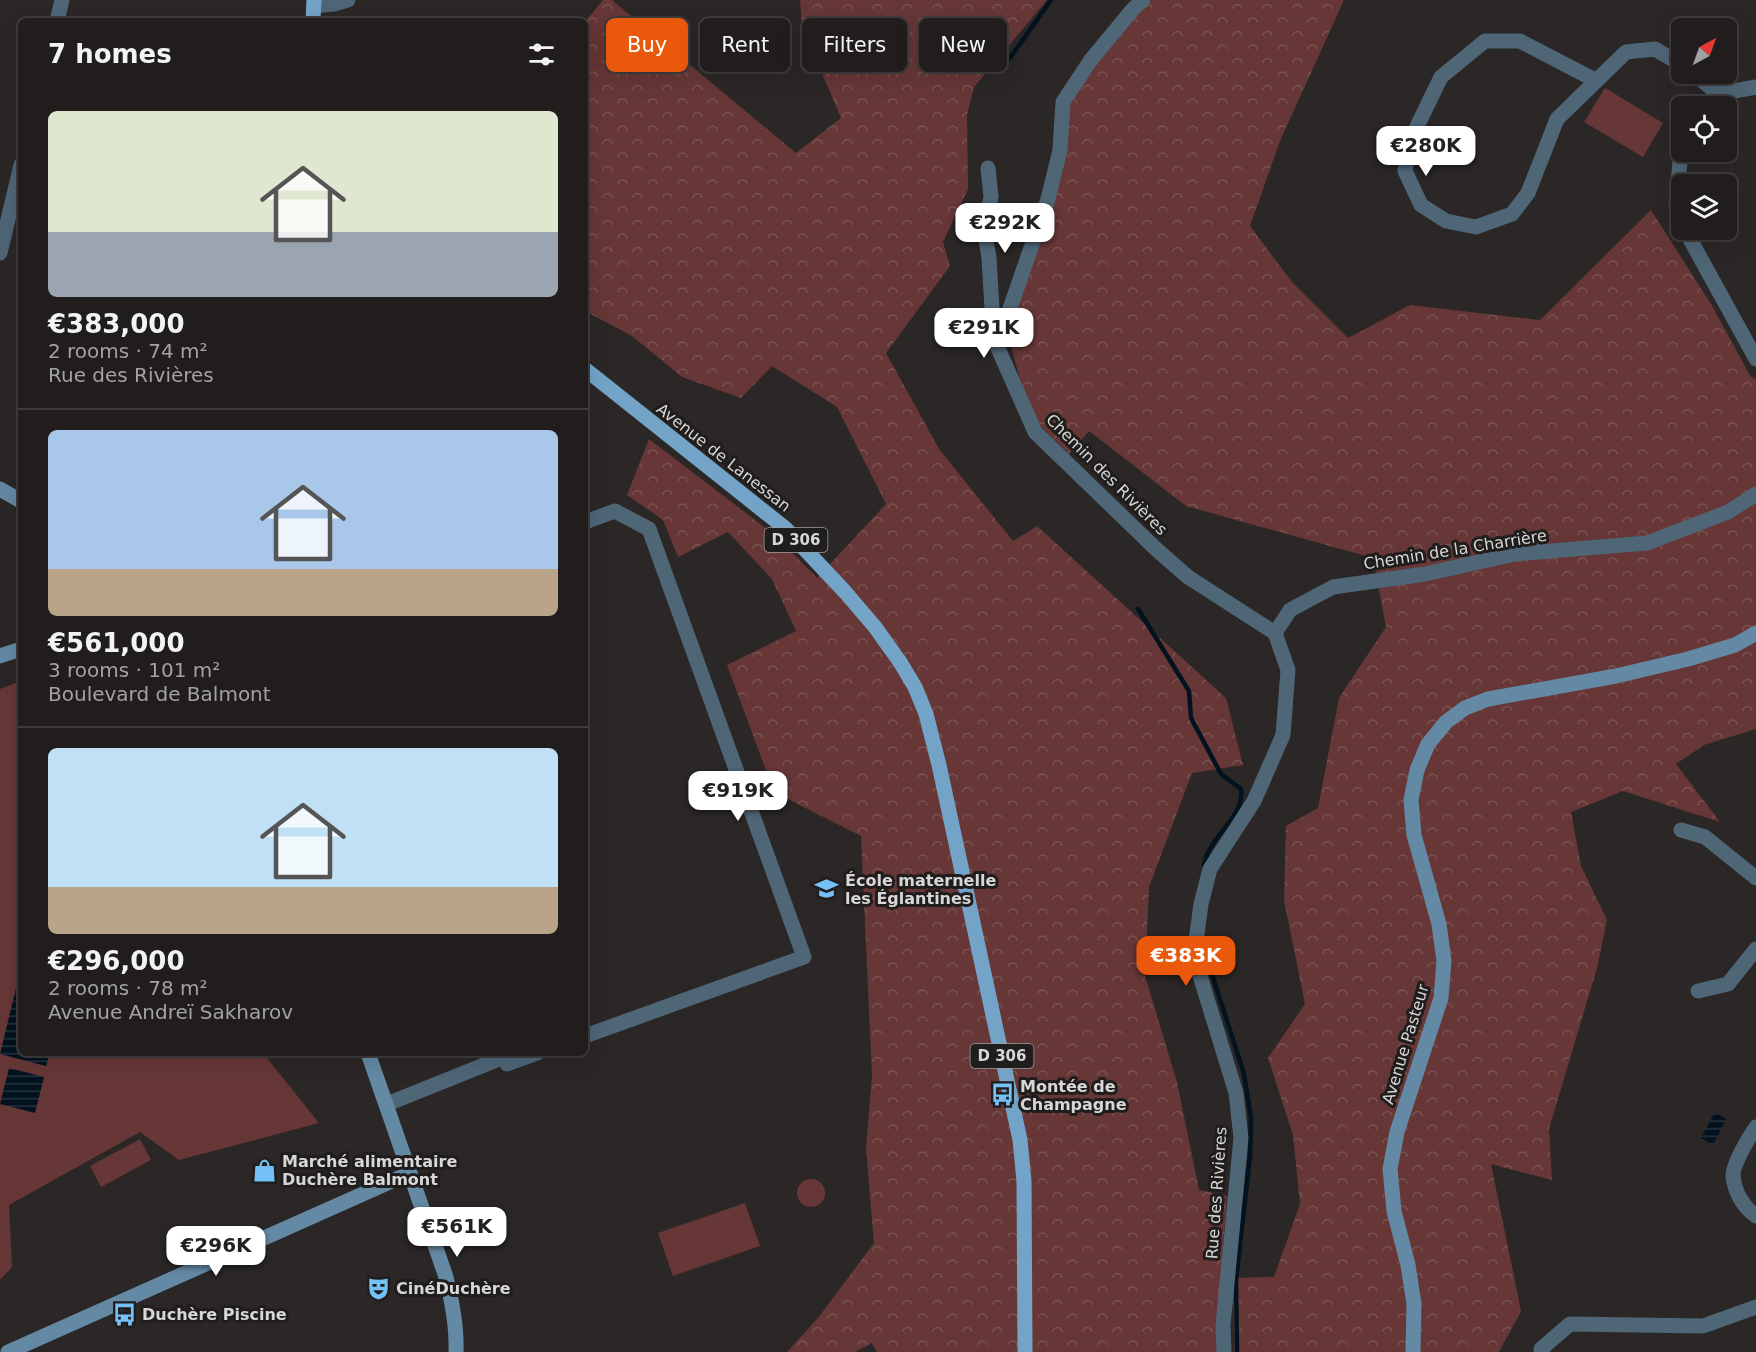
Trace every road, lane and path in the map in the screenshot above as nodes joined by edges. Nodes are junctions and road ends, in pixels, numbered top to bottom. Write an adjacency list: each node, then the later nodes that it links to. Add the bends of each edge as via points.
1 (62, 0): 5 (street)
2 (348, 0): 4 (street)
3 (1143, 0): 14 (street, via 1090,61 1063,102 1060,150 1048,199)
4 (314, 9)
5 (58, 18)
6 (1671, 58): 7 (street, via 1655,49 1626,52)
7 (1595, 80): 7 (street, via 1557,119 1528,193 1512,214 1476,227 1446,221 1421,205 1405,171 1409,143 1442,77 1485,40 1520,41)
8 (1756, 87): 9 (street)
9 (1727, 96)
10 (988, 168): 14 (street, Chemin des Rivières, via 991,197 984,228)
11 (18, 180): 13 (street)
12 (1691, 240): 15 (street)
13 (0, 253)
14 (997, 346): 21 (street, Chemin des Rivières, via 1035,432 1188,577)
15 (1756, 359)
16 (588, 371): 41 (main road, Avenue de Lanessan / D 306, via 785,528 875,627 915,687 939,765 1020,1140 1024,1181)
17 (0, 489): 19 (main road)
18 (1756, 494): 21 (street, Chemin de la Charrière, via 1728,512 1647,543 1515,554 1425,574 1333,587 1290,610)
19 (18, 499)
20 (588, 521): 29 (street, via 615,511 649,529 804,957)
21 (1275, 633): 42 (street, Rue des Rivières, via 1288,670 1283,735 1254,801 1210,869 1194,956 1236,1093 1241,1138 1223,1325)
22 (1756, 633): 43 (main road, Avenue Pasteur, via 1735,645 1688,659 1488,699 1455,715 1428,744 1411,800 1414,835 1440,924 1444,962 1441,998 1397,1132 1390,1169 1394,1211 1414,1304)
23 (18, 649): 24 (main road)
24 (0, 656)
25 (1681, 830): 26 (street, via 1705,837)
26 (1756, 878)
27 (1756, 949): 28 (street, via 1728,984)
28 (1698, 992)
29 (588, 1035)
30 (369, 1056): 34 (main road)
31 (502, 1056): 34 (street)
32 (504, 1056): 33 (street, via 507,1064)
33 (529, 1056)
34 (387, 1104): 36 (main road)
35 (1756, 1127): 37 (street, via 1733,1173 1738,1196)
36 (410, 1173): 39 (main road); 40 (main road, via 452,1300)
37 (1756, 1216)
38 (1756, 1306): 44 (street, via 1703,1326 1570,1324 1541,1349)
39 (8, 1352)
40 (456, 1352)
41 (1024, 1352)
42 (1224, 1352)
43 (1413, 1352)
44 (1543, 1352)

